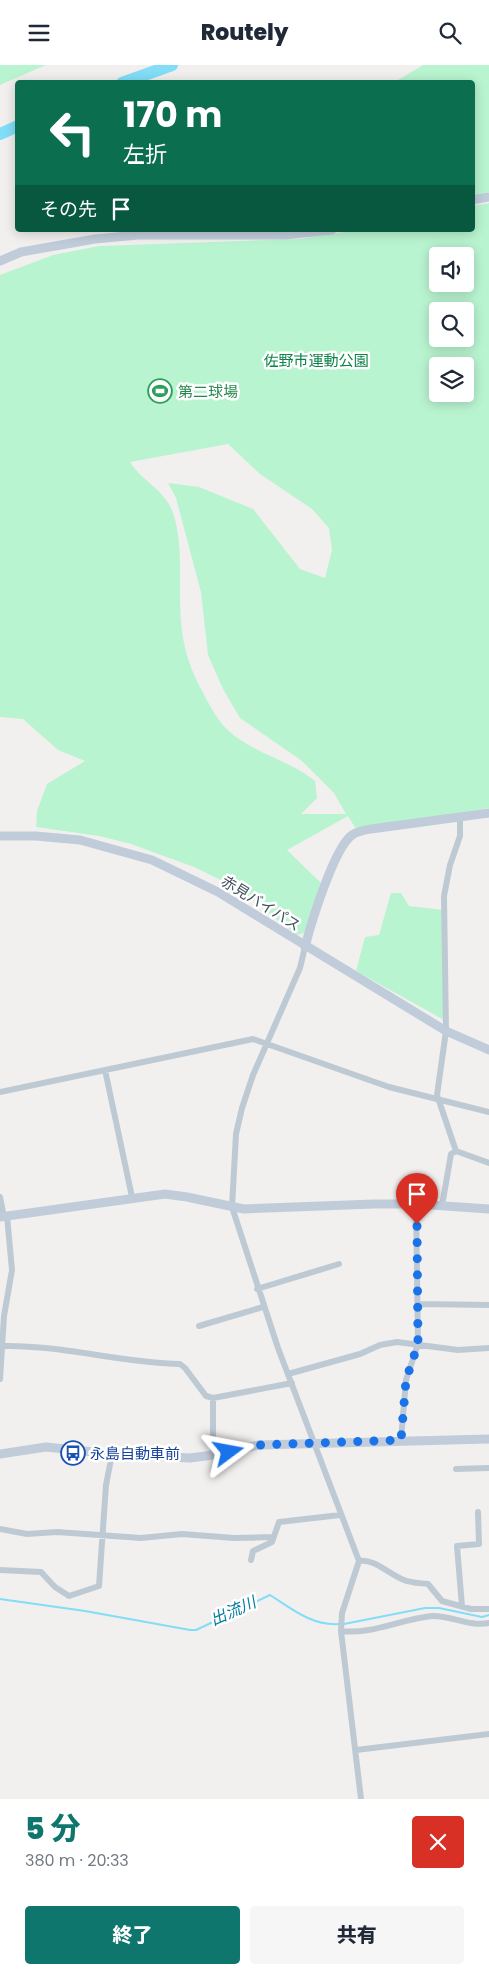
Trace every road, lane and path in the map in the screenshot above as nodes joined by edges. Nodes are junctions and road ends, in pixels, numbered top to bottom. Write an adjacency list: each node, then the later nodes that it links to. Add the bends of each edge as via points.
1 (489, 197): 2 (street)
2 (475, 199)
3 (313, 232): 4 (street, via 285,235 138,235 21,252)
4 (0, 261)
5 (489, 813): 6 (street)
6 (460, 817): 8 (street, via 353,834 344,845 328,879); 9 (street, via 460,836 444,896)
7 (0, 836): 8 (street, 赤見バイパス, via 80,840 152,860 218,892)
8 (305, 947): 9 (street, 赤見バイパス); 10 (street, via 300,968)
9 (446, 1031): 11 (street, 赤見バイパス); 14 (street, via 438,1089)
10 (267, 1044): 12 (street, via 253,1039); 14 (street, via 389,1087); 22 (street, via 253,1075 236,1134)
11 (489, 1050)
12 (105, 1070): 13 (street); 19 (street)
13 (0, 1092)
14 (440, 1101): 15 (street); 16 (street)
15 (489, 1112)
16 (456, 1151): 17 (street); 21 (street, via 451,1154)
17 (489, 1163)
18 (0, 1197): 24 (street)
19 (132, 1197): 22 (street, via 165,1194); 24 (street)
20 (416, 1204): 21 (street); 22 (street, via 314,1205 259,1210); 27 (street)
21 (442, 1206): 23 (street)
22 (232, 1207): 26 (street)
23 (489, 1209)
24 (4, 1217): 32 (street, via 12,1270 4,1315)
25 (339, 1264): 26 (street)
26 (257, 1289): 29 (street)
27 (418, 1304): 28 (street); 31 (street)
28 (489, 1305)
29 (263, 1307): 30 (street); 34 (street)
30 (199, 1325)
31 (418, 1344): 33 (street, via 458,1350); 34 (street, via 397,1342 380,1345 360,1354); 39 (street, via 406,1380)
32 (4, 1346): 35 (street); 37 (street, via 180,1364 206,1396)
33 (489, 1348)
34 (288, 1374): 36 (street)
35 (0, 1379)
36 (292, 1383): 37 (street); 40 (street)
37 (213, 1398): 43 (street)
38 (489, 1439): 39 (street)
39 (401, 1440): 40 (street)
40 (313, 1443): 43 (street, via 259,1445); 47 (street)
41 (0, 1454): 42 (street, via 46,1447)
42 (112, 1454): 43 (street, via 190,1458); 49 (street, via 106,1485)
43 (213, 1455)
44 (489, 1468): 45 (street)
45 (456, 1469)
46 (478, 1512): 54 (street, via 479,1543 457,1546)
47 (340, 1515): 50 (street, via 279,1522); 52 (street)
48 (0, 1529): 49 (street, via 28,1534 57,1532)
49 (104, 1536): 50 (street); 53 (street, via 99,1586 69,1596 41,1572)
50 (273, 1537): 51 (street, via 270,1545 253,1551)
51 (251, 1560)
52 (359, 1561): 54 (street, via 375,1564 406,1581 428,1584 442,1601); 57 (street, via 342,1613)
53 (0, 1570)
54 (462, 1606): 55 (street)
55 (489, 1609)
56 (489, 1623): 57 (street, via 466,1623 434,1616 366,1631)
57 (341, 1631): 59 (street)
58 (489, 1734): 59 (street)
59 (356, 1750): 60 (street)
60 (361, 1799)

